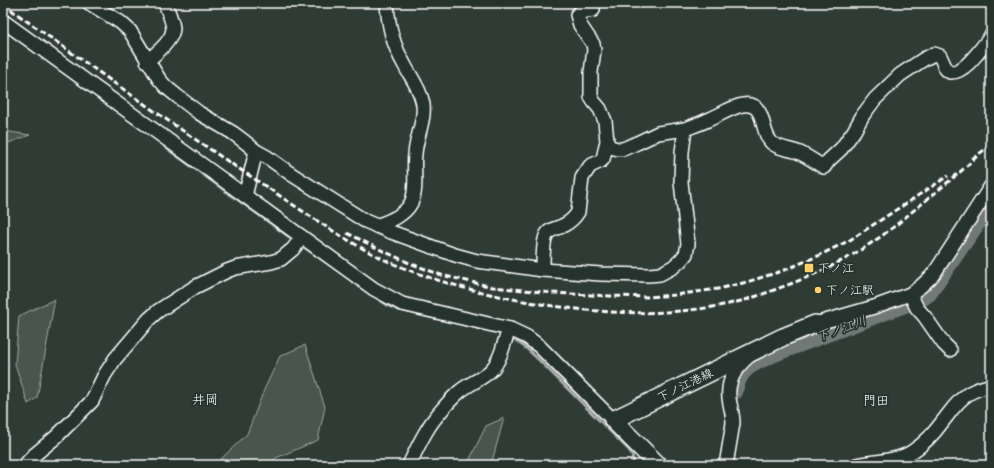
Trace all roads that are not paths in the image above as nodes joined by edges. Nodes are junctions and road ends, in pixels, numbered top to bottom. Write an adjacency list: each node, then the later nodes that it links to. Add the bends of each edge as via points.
1 (89, 3): 7 (street, via 130,31)
2 (166, 3): 7 (street, via 173,28 172,36 163,48)
3 (387, 3): 13 (street, via 388,22 394,46 419,91 423,112 415,153 411,204 397,217)
4 (593, 10): 9 (street, via 577,15 580,25 594,47 592,97 604,121)
5 (3, 21): 12 (street)
6 (991, 36): 8 (street, via 962,69 954,73 946,69 940,56 934,54 900,75 870,105 841,149 824,167 800,153 770,142 758,109 752,104 733,107)
7 (147, 61): 10 (street, via 166,87 199,113 233,133)
8 (685, 129): 9 (street, via 658,133 623,149); 15 (street, via 681,182 688,244 686,254 680,261 660,274 649,275)
9 (606, 146): 15 (street, via 603,159 590,166 584,175 576,215 564,225 546,234)
10 (256, 151): 12 (street); 13 (street)
11 (991, 186): 16 (street, via 937,269 920,287)
12 (245, 196): 14 (street)
13 (376, 226): 15 (street, via 477,261)
14 (302, 237): 18 (street, via 374,289 402,304); 23 (street, via 281,259 227,271 195,287 158,311 116,359 92,401)
15 (543, 270)
16 (913, 299): 17 (street); 20 (street)
17 (815, 324): 19 (main road, 下ノ江港線)
18 (508, 333): 22 (street, via 527,337 538,346); 24 (street, via 498,362 491,371 460,391 433,421)
19 (757, 350): 22 (main road, 下ノ江港線); 26 (street, via 741,363 730,382 733,423)
20 (950, 350)
21 (991, 385): 27 (street, via 974,391 955,405 943,422 914,451)
22 (613, 420): 25 (main road)
23 (25, 465)
24 (409, 465)
25 (658, 465)
26 (726, 465)
27 (863, 465)

